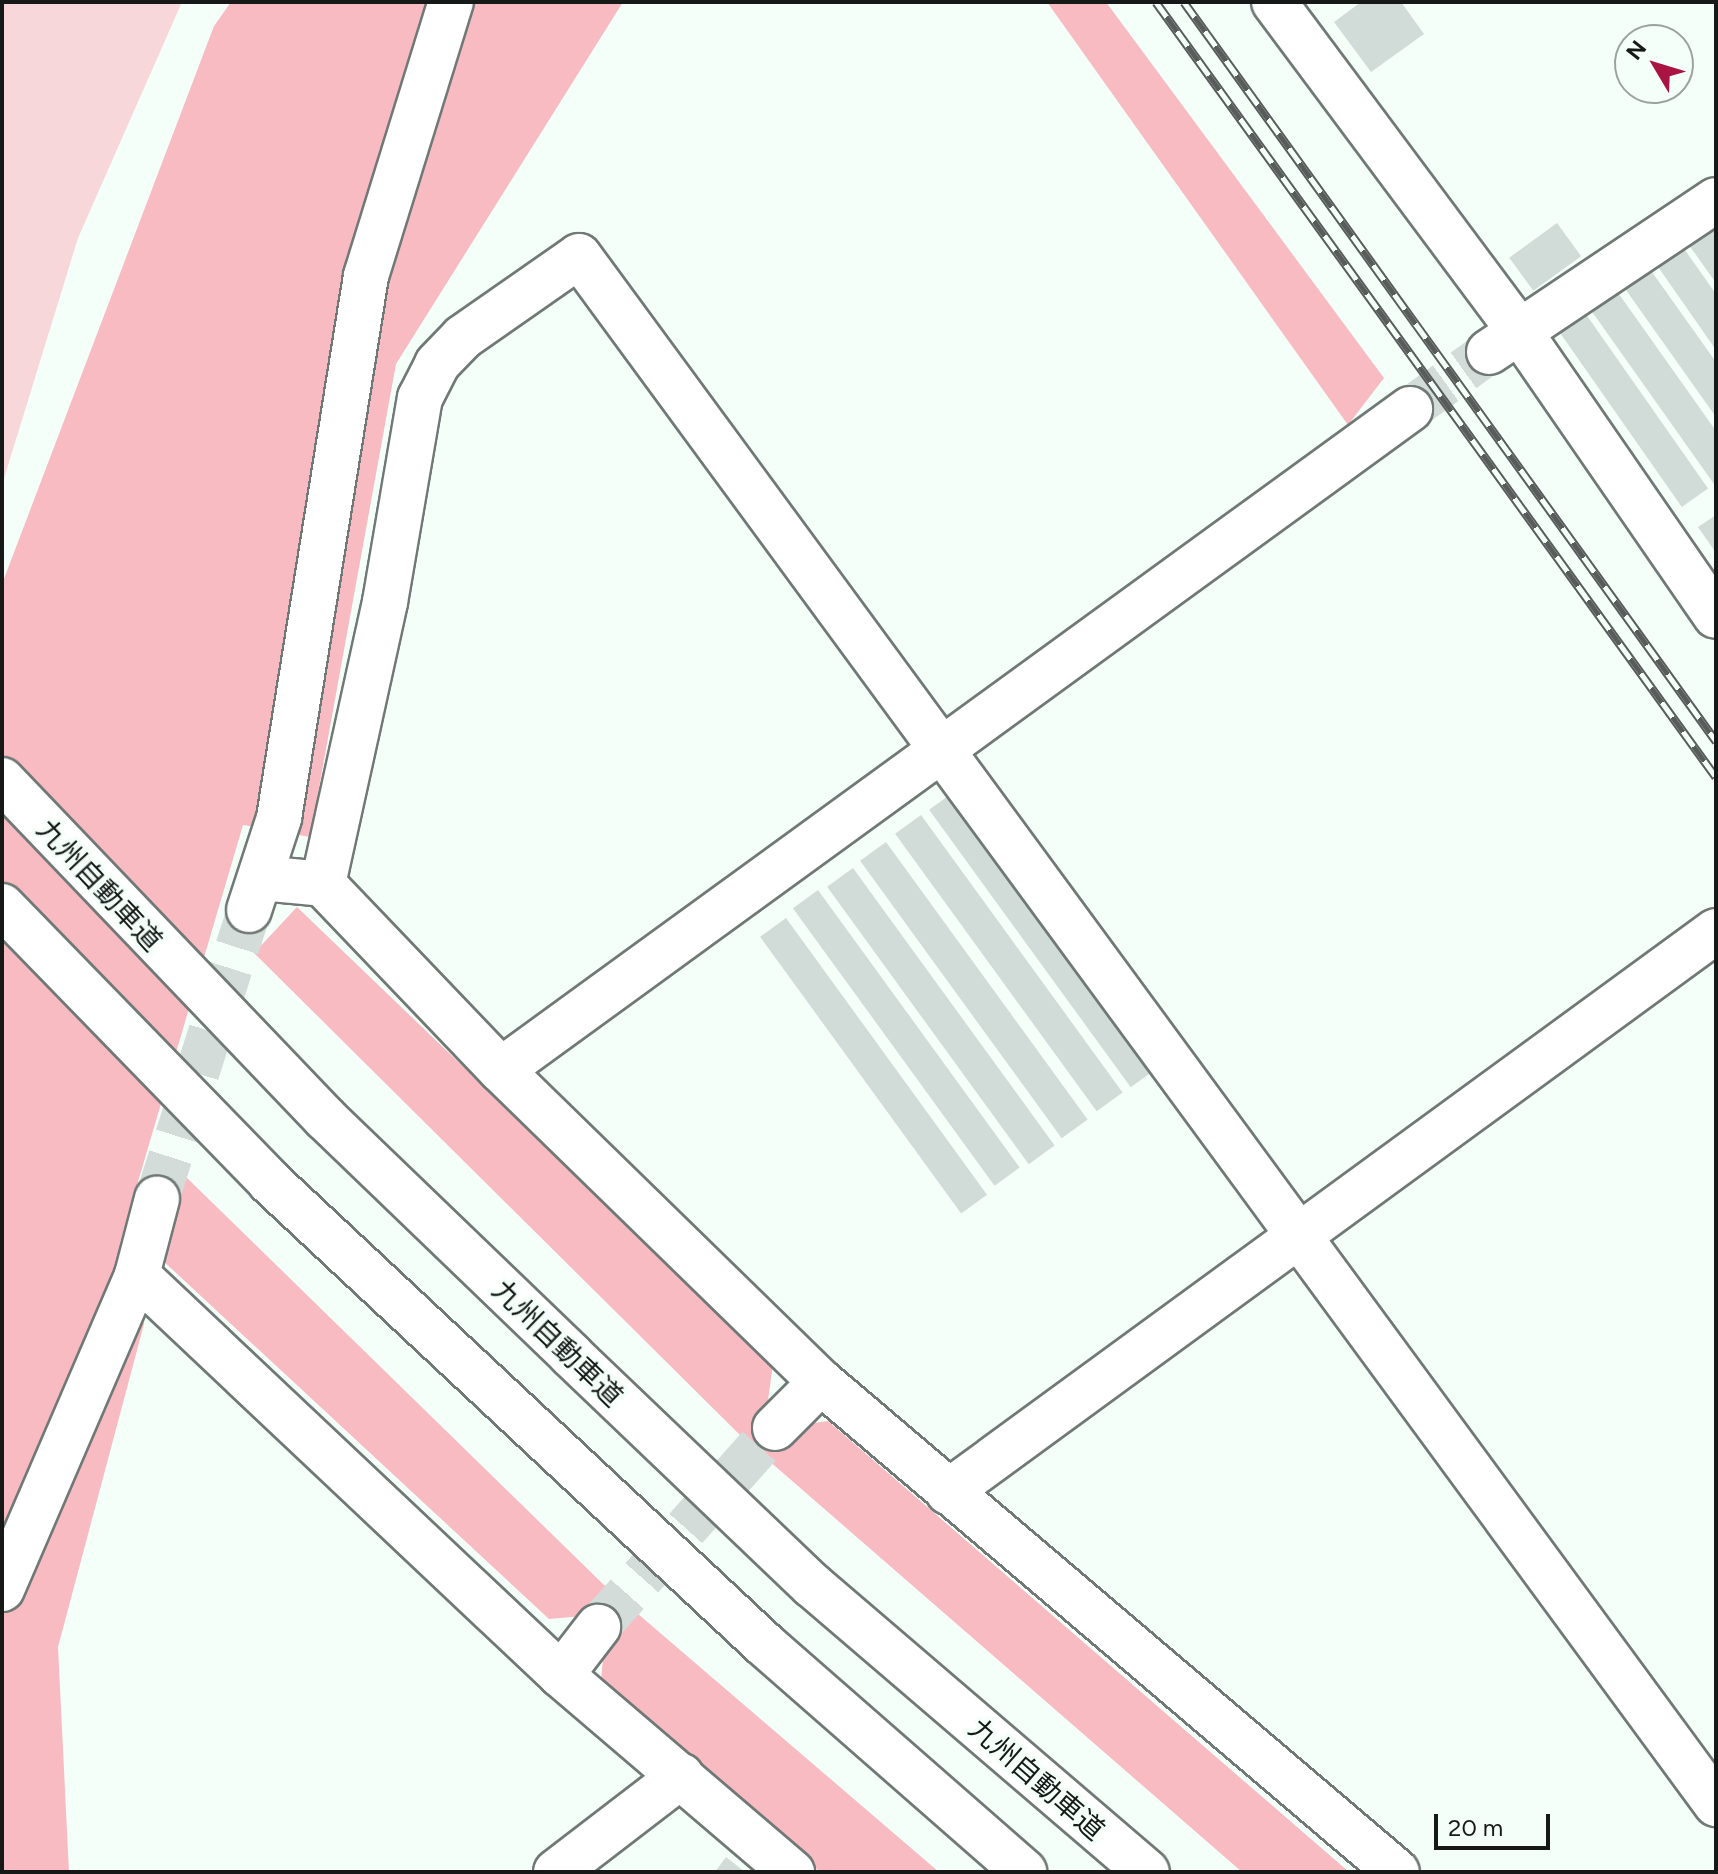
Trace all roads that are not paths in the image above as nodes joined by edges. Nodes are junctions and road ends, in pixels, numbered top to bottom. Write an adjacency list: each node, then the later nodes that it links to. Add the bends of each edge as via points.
1 (451, 2): 9 (main road, via 366,276 279,818 255,894)
2 (1274, 2): 4 (main road)
3 (1716, 200): 4 (main road)
4 (1505, 344): 6 (main road)
5 (1410, 409): 7 (main road)
6 (1716, 616)
7 (939, 751): 9 (main road, via 579,256 463,337 437,364 420,398 385,602); 12 (main road); 14 (main road)
8 (2, 780): 27 (main road, 九州自動車道, via 336,1128 812,1585)
9 (323, 884): 12 (main road)
10 (2, 906): 26 (main road, via 87,998 578,1471)
11 (1716, 931): 14 (main road)
12 (501, 1070): 16 (main road)
13 (157, 1199): 15 (main road)
14 (1299, 1231): 18 (main road); 23 (main road)
15 (137, 1275): 19 (main road); 21 (main road)
16 (821, 1382): 17 (main road); 18 (main road)
17 (775, 1428)
18 (948, 1492): 28 (main road)
19 (2, 1589)
20 (598, 1627): 21 (main road)
21 (561, 1675): 22 (main road)
22 (681, 1776): 24 (main road); 25 (main road)
23 (1716, 1804)
24 (556, 1872)
25 (792, 1872)
26 (1024, 1872)
27 (1147, 1872)
28 (1397, 1872)

